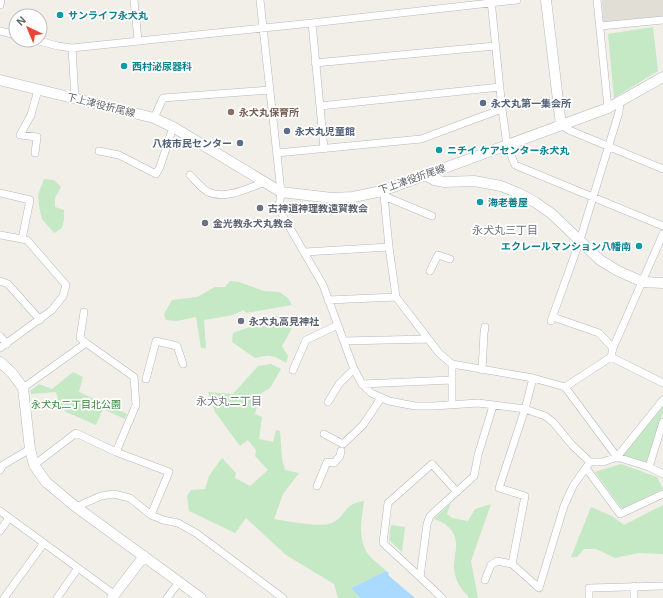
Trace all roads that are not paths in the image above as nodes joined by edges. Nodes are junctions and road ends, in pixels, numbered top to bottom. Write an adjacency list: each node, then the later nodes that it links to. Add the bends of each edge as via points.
1 (1, 0): 8 (street)
2 (134, 0): 13 (street)
3 (260, 0): 12 (street)
4 (517, 0): 7 (street)
5 (546, 0): 29 (street)
6 (597, 0): 11 (street)
7 (491, 1): 10 (street); 15 (street)
8 (0, 6)
9 (663, 20): 11 (street)
10 (312, 23): 12 (street); 17 (street)
11 (600, 26): 26 (street)
12 (263, 28): 13 (street); 22 (street)
13 (138, 40): 16 (street)
14 (48, 43): 16 (street)
15 (495, 46): 17 (street); 20 (street)
16 (72, 48): 23 (street)
17 (315, 63): 25 (street)
18 (663, 77): 24 (street, 下上津役折尾線)
19 (0, 80): 21 (street, 下上津役折尾線)
20 (500, 87): 25 (street); 27 (street)
21 (38, 90): 23 (street, 下上津役折尾線); 35 (street, via 31,115 20,135 37,137)
22 (270, 90): 28 (street, via 163,98); 36 (street)
23 (75, 99): 28 (street, 下上津役折尾線)
24 (620, 102): 26 (street, 下上津役折尾線); 32 (street)
25 (320, 106): 33 (street)
26 (608, 108): 29 (street, 下上津役折尾線)
27 (502, 109): 31 (street); 33 (street, via 421,139)
28 (154, 118): 30 (street, 下上津役折尾線)
29 (561, 125): 31 (street, 下上津役折尾線); 32 (street)
30 (173, 127): 34 (street, via 156,174 119,155); 40 (street, 下上津役折尾線)
31 (507, 145): 39 (street, 下上津役折尾線); 44 (street, via 515,165)
32 (608, 147): 37 (street); 44 (street)
33 (324, 149): 36 (street)
34 (99, 151)
35 (35, 153)
36 (277, 153): 41 (street)
37 (663, 169)
38 (190, 175): 40 (street, via 208,192 221,195)
39 (425, 175): 43 (street, 下上津役折尾線); 50 (street, via 444,182 474,181 501,186 518,193 552,214)
40 (265, 182): 41 (street, 下上津役折尾線)
41 (281, 192): 43 (street, 下上津役折尾線, via 332,198); 52 (street, via 279,207)
42 (0, 193): 49 (street, via 30,200)
43 (383, 193): 45 (street); 51 (street)
44 (593, 197): 46 (street); 50 (street)
45 (432, 216)
46 (663, 226)
47 (663, 234): 56 (street)
48 (0, 235): 49 (street)
49 (22, 239): 61 (street, via 27,240 66,285 63,296)
50 (580, 240): 56 (street, via 600,260 618,272); 70 (street, via 552,319 599,333)
51 (389, 248): 52 (street); 58 (street)
52 (305, 252): 59 (street)
53 (450, 259): 54 (street, via 438,255)
54 (430, 271)
55 (0, 281): 61 (street, via 8,284)
56 (643, 282): 57 (street); 70 (street)
57 (663, 283)
58 (396, 297): 59 (street); 65 (street)
59 (328, 300): 62 (street)
60 (84, 312): 67 (street, via 80,338)
61 (40, 320): 68 (street)
62 (338, 325): 66 (street); 76 (street, via 306,340)
63 (485, 327): 77 (street)
64 (0, 336): 68 (street)
65 (428, 339): 66 (street); 74 (street)
66 (344, 342): 75 (street)
67 (86, 343): 84 (street); 95 (street, via 134,377 136,405)
68 (7, 344): 69 (street)
69 (0, 348)
70 (613, 348): 71 (street)
71 (611, 357): 81 (street); 83 (street)
72 (0, 362): 84 (street)
73 (183, 364): 79 (street, via 177,346 156,341)
74 (452, 364): 77 (street); 80 (street)
75 (354, 369): 82 (street); 87 (street, via 339,384)
76 (293, 370)
77 (482, 370): 78 (street)
78 (533, 378): 83 (street); 90 (street)
79 (146, 380)
80 (452, 380): 82 (street); 88 (street)
81 (663, 382)
82 (362, 384): 85 (street)
83 (565, 387): 96 (street)
84 (23, 388): 93 (street)
85 (381, 398): 88 (street, via 415,406); 92 (street, via 363,425 343,444)
86 (663, 400): 96 (street)
87 (328, 402)
88 (452, 404): 89 (street, via 478,403)
89 (492, 406): 90 (street); 103 (street, via 474,476)
90 (525, 409): 98 (street, via 545,416 553,422); 112 (street, via 499,488 525,496)
91 (663, 422): 99 (street)
92 (324, 434)
93 (30, 449): 97 (street); 100 (street, via 2,465)
94 (341, 451): 102 (street, via 334,463 327,462)
95 (116, 452): 97 (street, via 76,433); 107 (street, via 169,472)
96 (617, 457): 98 (street); 99 (street)
97 (34, 465): 105 (street, via 46,482)
98 (588, 465): 104 (street, via 620,514); 112 (street, via 573,486 564,506 539,588)
99 (649, 467): 101 (street)
100 (0, 470)
101 (663, 474)
102 (317, 486)
103 (457, 492): 114 (street, via 430,516); 114 (street, via 432,464 388,503 384,543)
104 (663, 494)
105 (76, 507): 107 (street, via 101,496 114,494 130,498); 111 (street)
106 (0, 511): 108 (street)
107 (151, 515): 124 (street, via 178,523 196,533)
108 (9, 518): 109 (street); 110 (street)
109 (0, 531)
110 (44, 543): 113 (street); 120 (street)
111 (144, 556): 116 (street); 119 (street)
112 (512, 564): 115 (street, via 497,561 491,565)
113 (78, 568): 119 (street); 121 (street)
114 (420, 577): 125 (street)
115 (485, 580)
116 (179, 582): 122 (street); 123 (street)
117 (634, 586): 118 (street); 126 (street, via 589,588); 127 (street)
118 (663, 586)
119 (114, 596)
120 (4, 598)
121 (57, 598)
122 (168, 598)
123 (202, 598)
124 (283, 598)
125 (442, 598)
126 (589, 598)
127 (634, 598)

